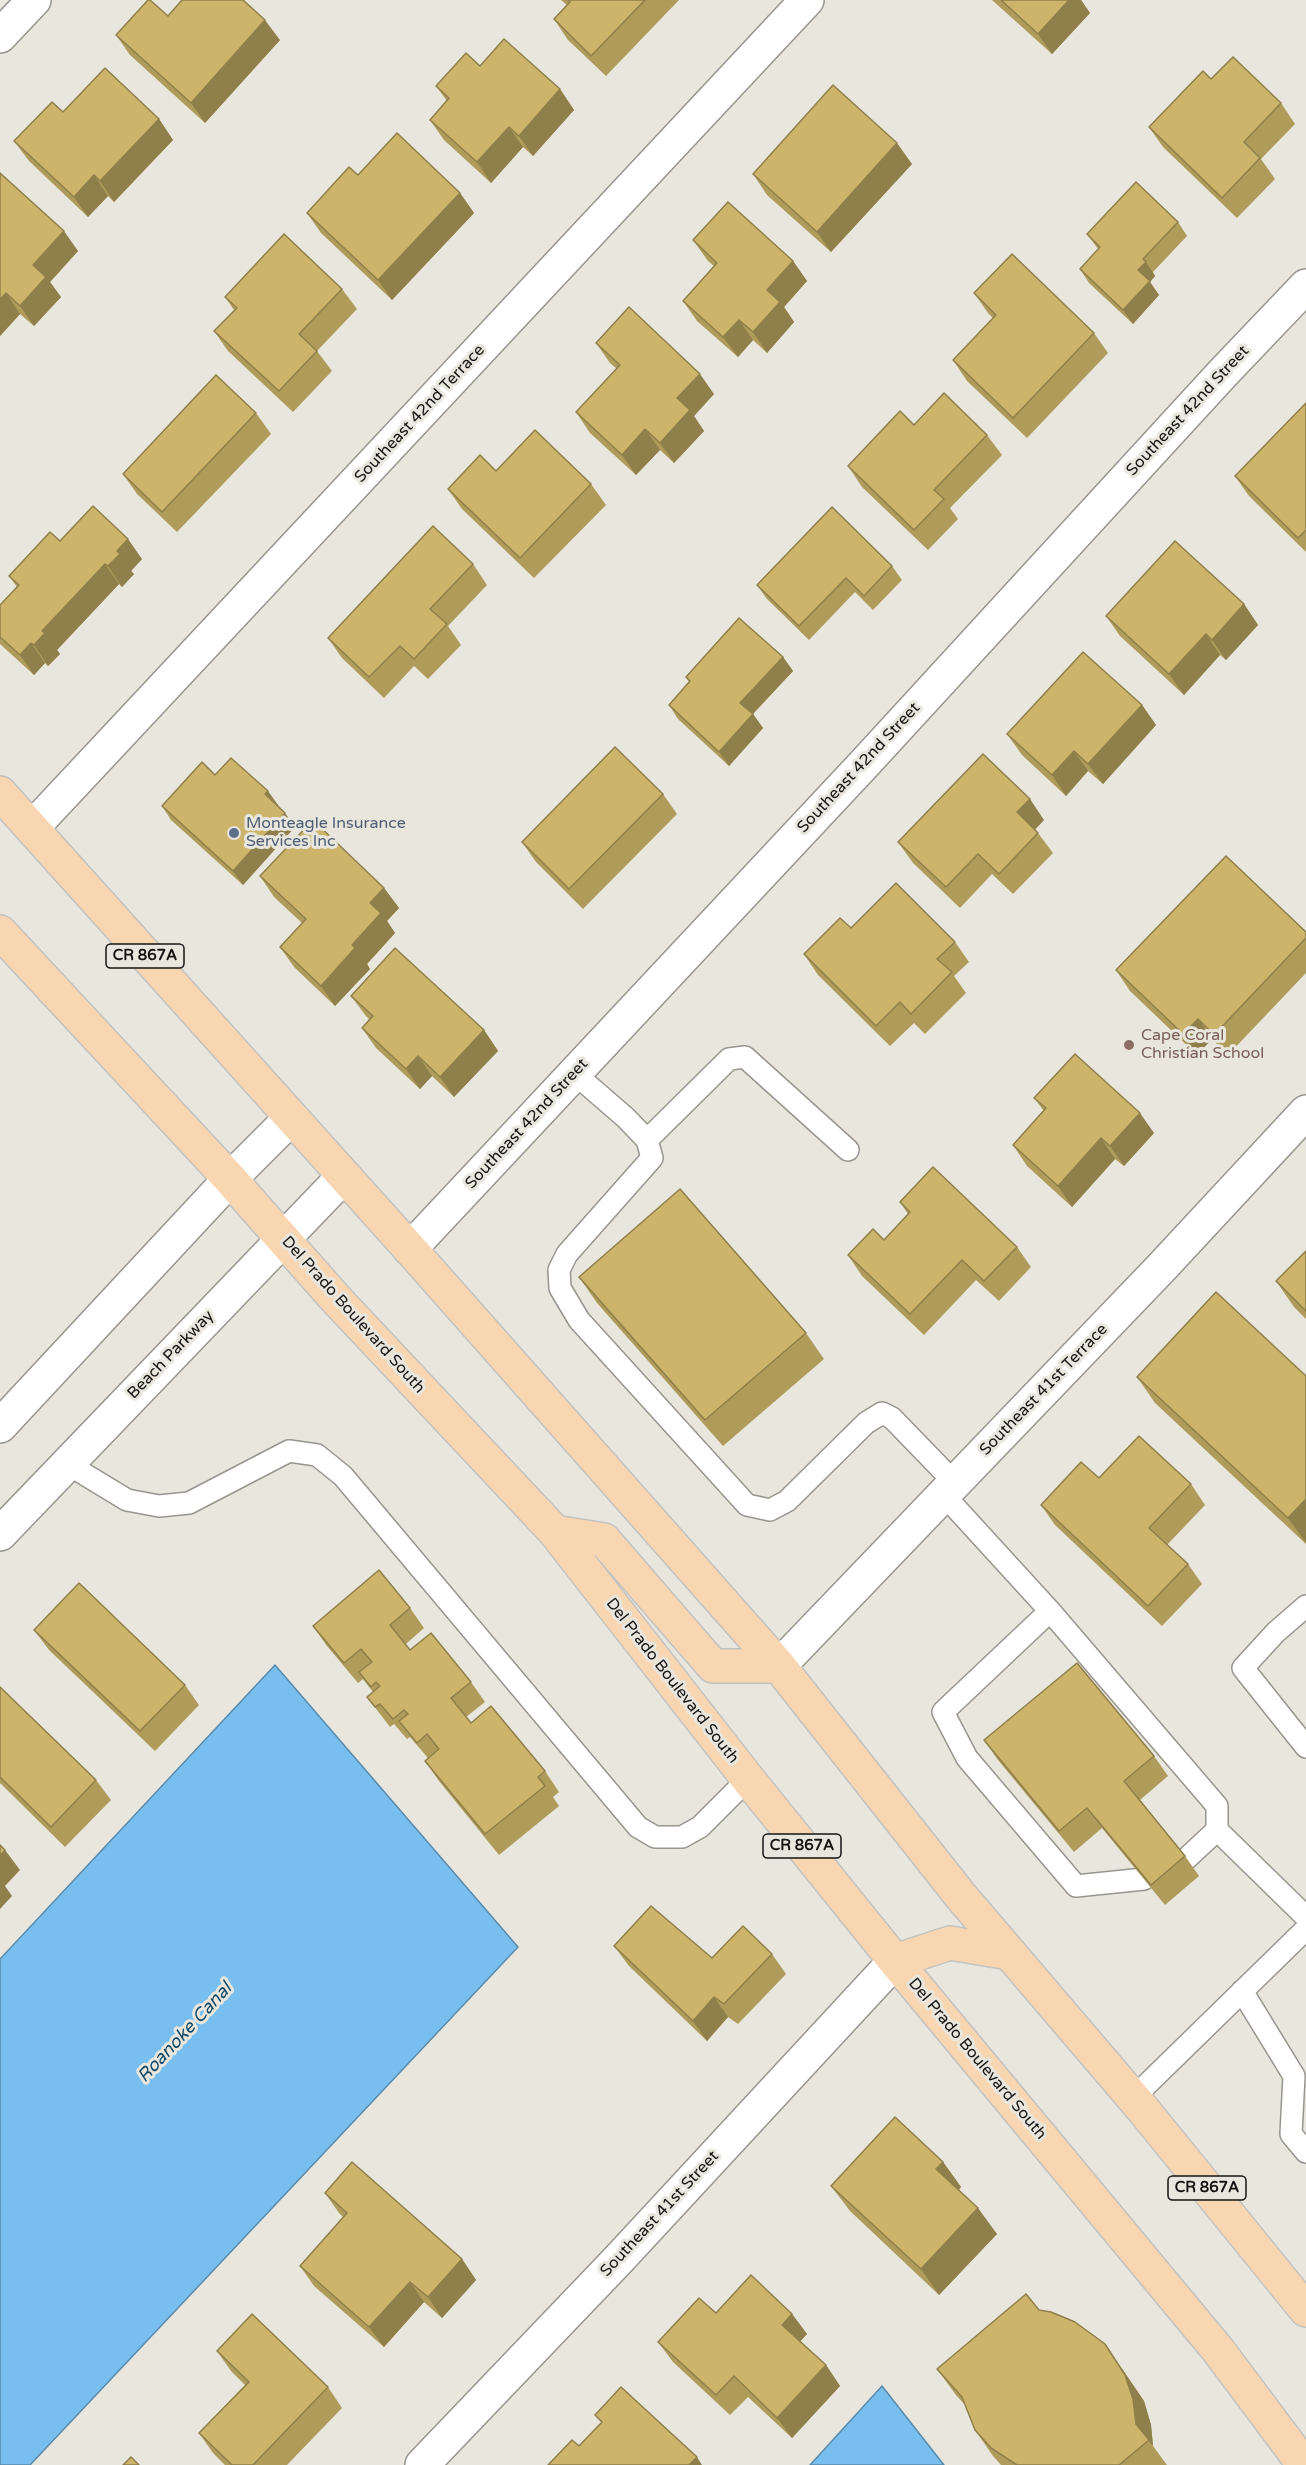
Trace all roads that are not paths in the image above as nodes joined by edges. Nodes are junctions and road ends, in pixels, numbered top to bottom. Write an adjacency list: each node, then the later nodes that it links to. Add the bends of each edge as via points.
1 (34, 0): 3 (street)
2 (807, 0): 6 (street, Southeast 42nd Terrace)
3 (0, 36)
4 (1306, 286): 8 (street, Southeast 42nd Street)
5 (0, 793): 6 (main road, CR 867A)
6 (16, 829): 10 (main road, CR 867A)
7 (0, 932): 14 (main road, Del Prado Boulevard South / CR 867A)
8 (574, 1073): 11 (lane); 16 (street, Southeast 42nd Street)
9 (1306, 1112): 19 (street, Southeast 41st Terrace)
10 (290, 1119): 13 (main road, CR 867A); 14 (street)
11 (647, 1140): 12 (lane, via 729,1059 745,1057); 19 (lane, via 652,1158 567,1254 559,1270 560,1288 579,1320 747,1505 770,1510 787,1501 866,1423 882,1413 892,1418)
12 (848, 1150)
13 (343, 1177): 15 (street, Beach Parkway); 16 (main road, CR 867A)
14 (230, 1179): 15 (main road, Del Prado Boulevard South / CR 867A); 17 (street)
15 (284, 1240): 18 (street, Beach Parkway); 20 (main road, Del Prado Boulevard South / CR 867A)
16 (410, 1249): 24 (main road, CR 867A)
17 (0, 1425)
18 (66, 1463): 21 (street, Beach Parkway); 26 (lane, via 127,1500 159,1506 189,1503 289,1451 317,1455 343,1476 638,1827 655,1837 682,1837 700,1827)
19 (949, 1489): 23 (lane); 24 (street, Southeast 41st Terrace)
20 (555, 1532): 24 (main road, via 604,1540 713,1666); 26 (main road, Del Prado Boulevard South / CR 867A)
21 (0, 1534)
22 (1306, 1606): 25 (lane, via 1243,1668)
23 (1050, 1611): 27 (lane, via 1217,1806); 29 (lane, via 943,1712 967,1758 1076,1886)
24 (779, 1666): 32 (main road, CR 867A)
25 (1306, 1747)
26 (748, 1779): 33 (main road, Del Prado Boulevard South / CR 867A)
27 (1217, 1830): 28 (lane); 30 (lane)
28 (1186, 1858)
29 (1144, 1879)
30 (1306, 1917)
31 (1306, 1929): 34 (lane)
32 (1009, 1953): 33 (main road, via 950,1943); 35 (main road, CR 867A)
33 (895, 1961): 38 (street, Southeast 41st Street); 39 (main road, Del Prado Boulevard South / CR 867A, via 1218,2350)
34 (1242, 1991): 35 (lane); 36 (lane, via 1294,2076 1292,2134)
35 (1133, 2098): 37 (main road, CR 867A)
36 (1306, 2152)
37 (1306, 2310)
38 (422, 2465)
39 (1304, 2465)

